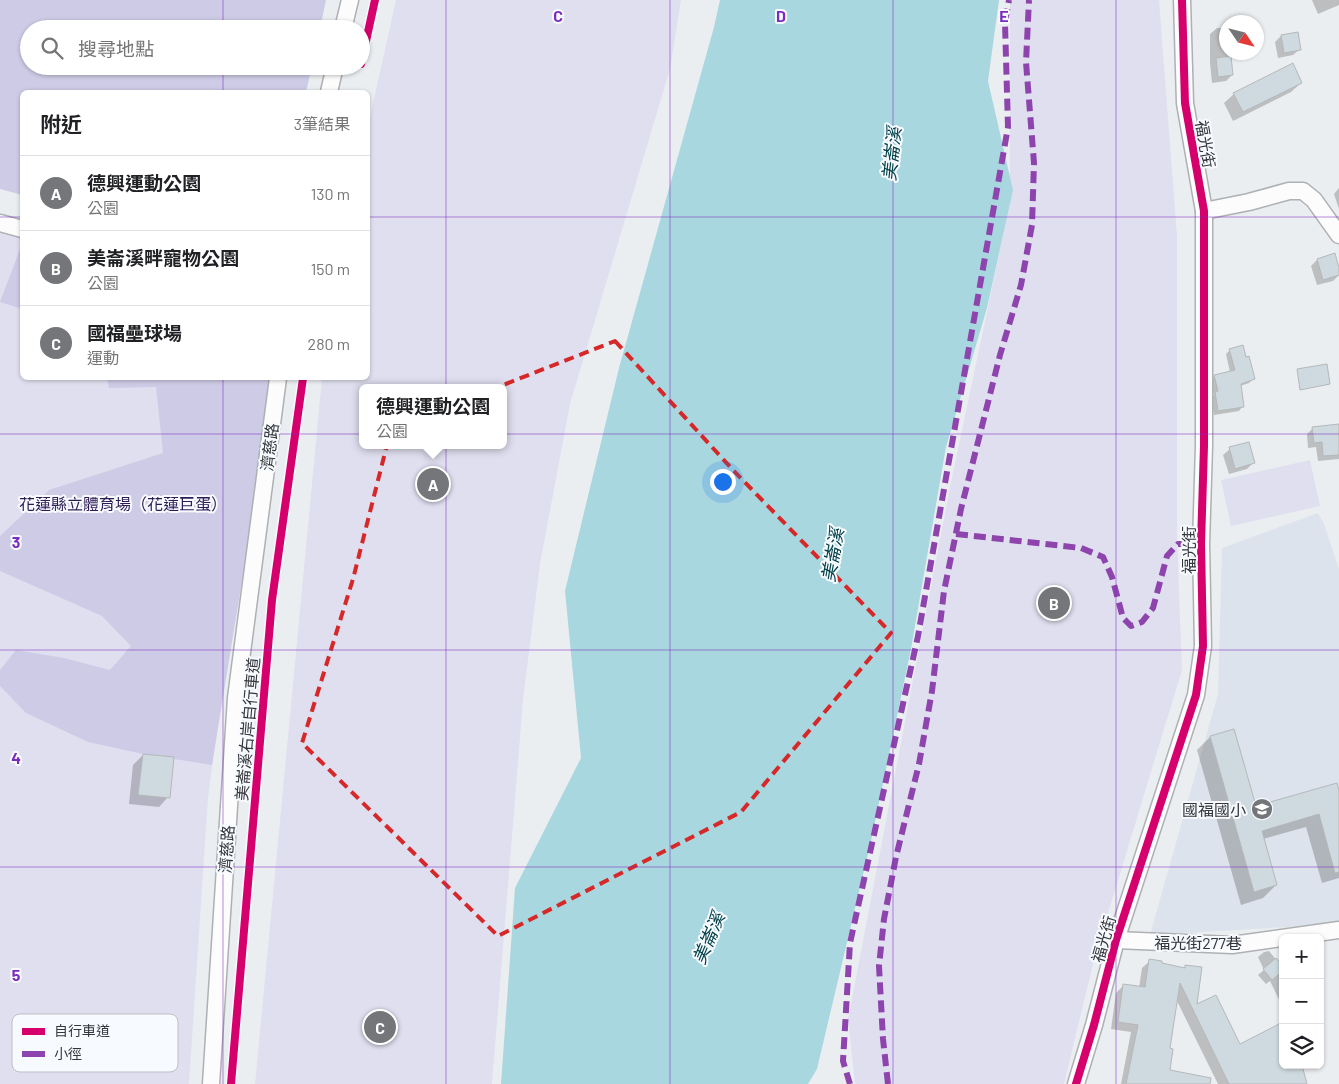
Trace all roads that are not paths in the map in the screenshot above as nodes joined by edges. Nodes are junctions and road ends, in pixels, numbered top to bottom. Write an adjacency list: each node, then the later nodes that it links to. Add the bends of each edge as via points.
1 (350, 0): 3 (street)
2 (1182, 0): 6 (street, 福光街, via 1184,103)
3 (345, 20)
4 (333, 75): 5 (street)
5 (329, 90)
6 (1204, 211): 9 (street, via 1289,191 1303,191 1314,200); 12 (street, 福光街, via 1203,646 1196,695)
7 (0, 223): 8 (street)
8 (20, 228)
9 (1339, 235)
10 (278, 380): 13 (street, 濟慈路, via 236,698)
11 (1339, 930): 12 (street, 福光街277巷, via 1232,945)
12 (1116, 940): 14 (street, 福光街)
13 (211, 1084)
14 (1076, 1084)

